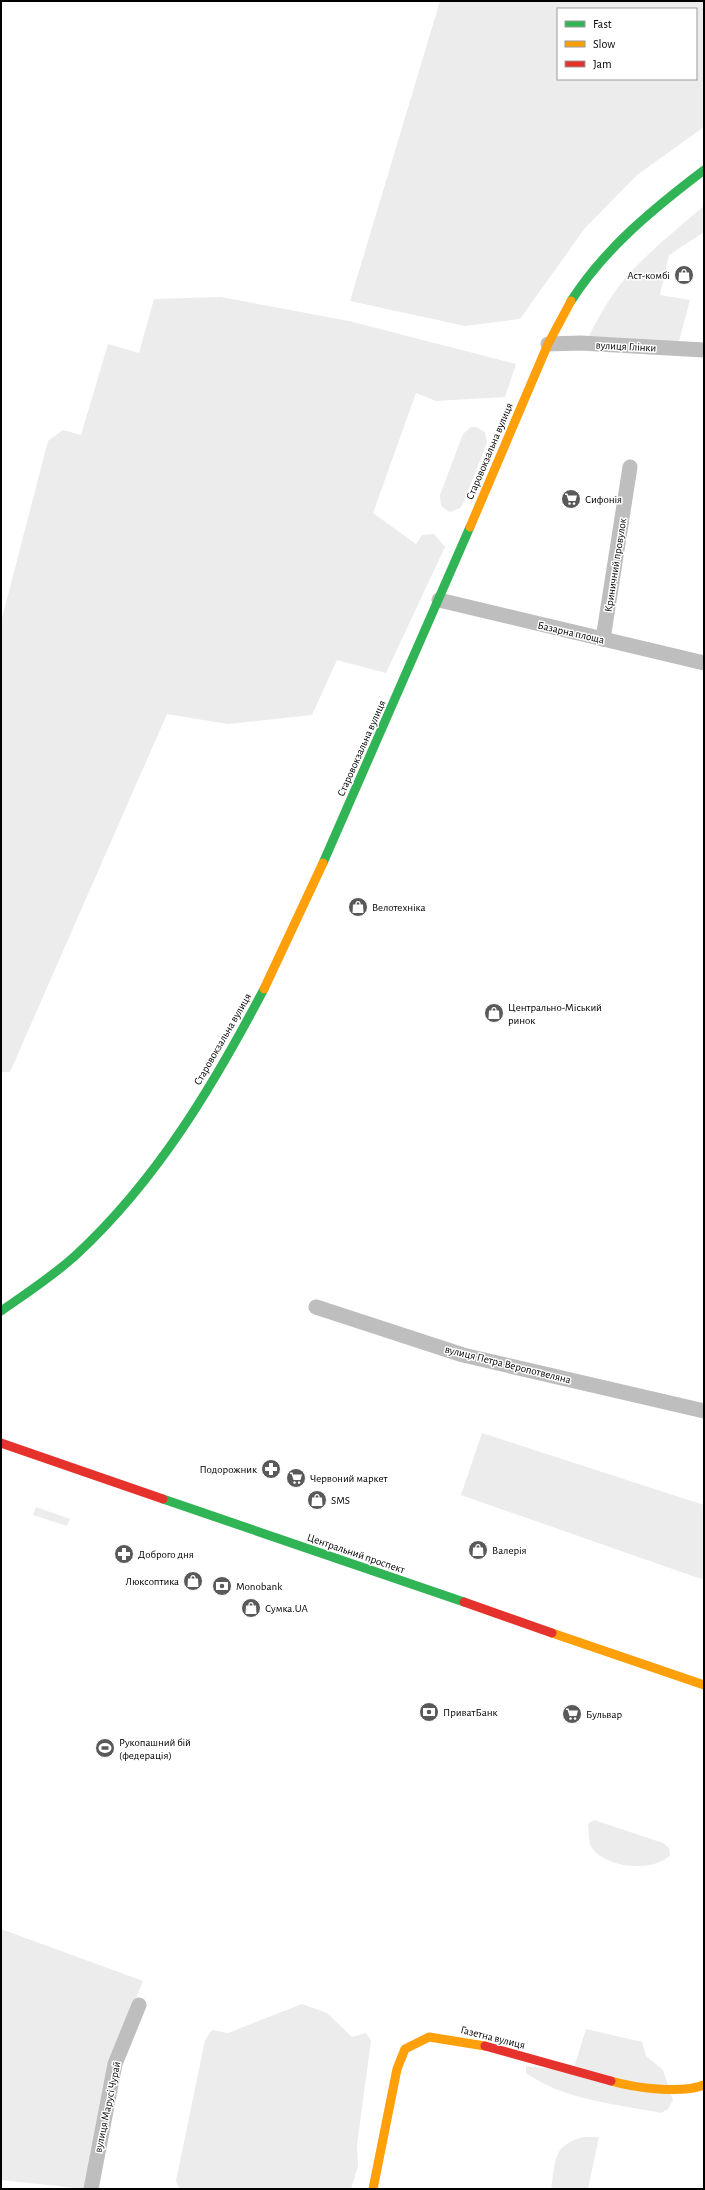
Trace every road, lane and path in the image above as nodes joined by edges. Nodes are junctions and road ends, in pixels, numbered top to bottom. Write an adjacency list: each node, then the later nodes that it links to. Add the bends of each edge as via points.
1 (704, 170): 2 (main road, Старовокзальна вулиця, via 612,250 576,293)
2 (548, 344): 3 (street, вулиця Глінки, via 580,343); 5 (main road, Старовокзальна вулиця)
3 (704, 350)
4 (630, 467): 6 (street, Криничний провулок)
5 (439, 600): 6 (street, Базарна площа); 9 (main road, Старовокзальна вулиця, via 294,930 252,1013 183,1129 122,1210 81,1251 58,1271)
6 (603, 639): 7 (street, Базарна площа)
7 (704, 663)
8 (316, 1307): 10 (street, вулиця Петра Веропотвеляна, via 463,1355)
9 (1, 1311)
10 (704, 1411)
11 (1, 1443): 12 (main road, Центральний проспект)
12 (704, 1685)
13 (138, 2005): 15 (street, вулиця Марусі Чурай, via 115,2064)
14 (704, 2086): 16 (main road, Газетна вулиця, via 694,2089 665,2089 616,2084 473,2043 429,2037 406,2049 397,2069)
15 (91, 2189)
16 (373, 2189)

